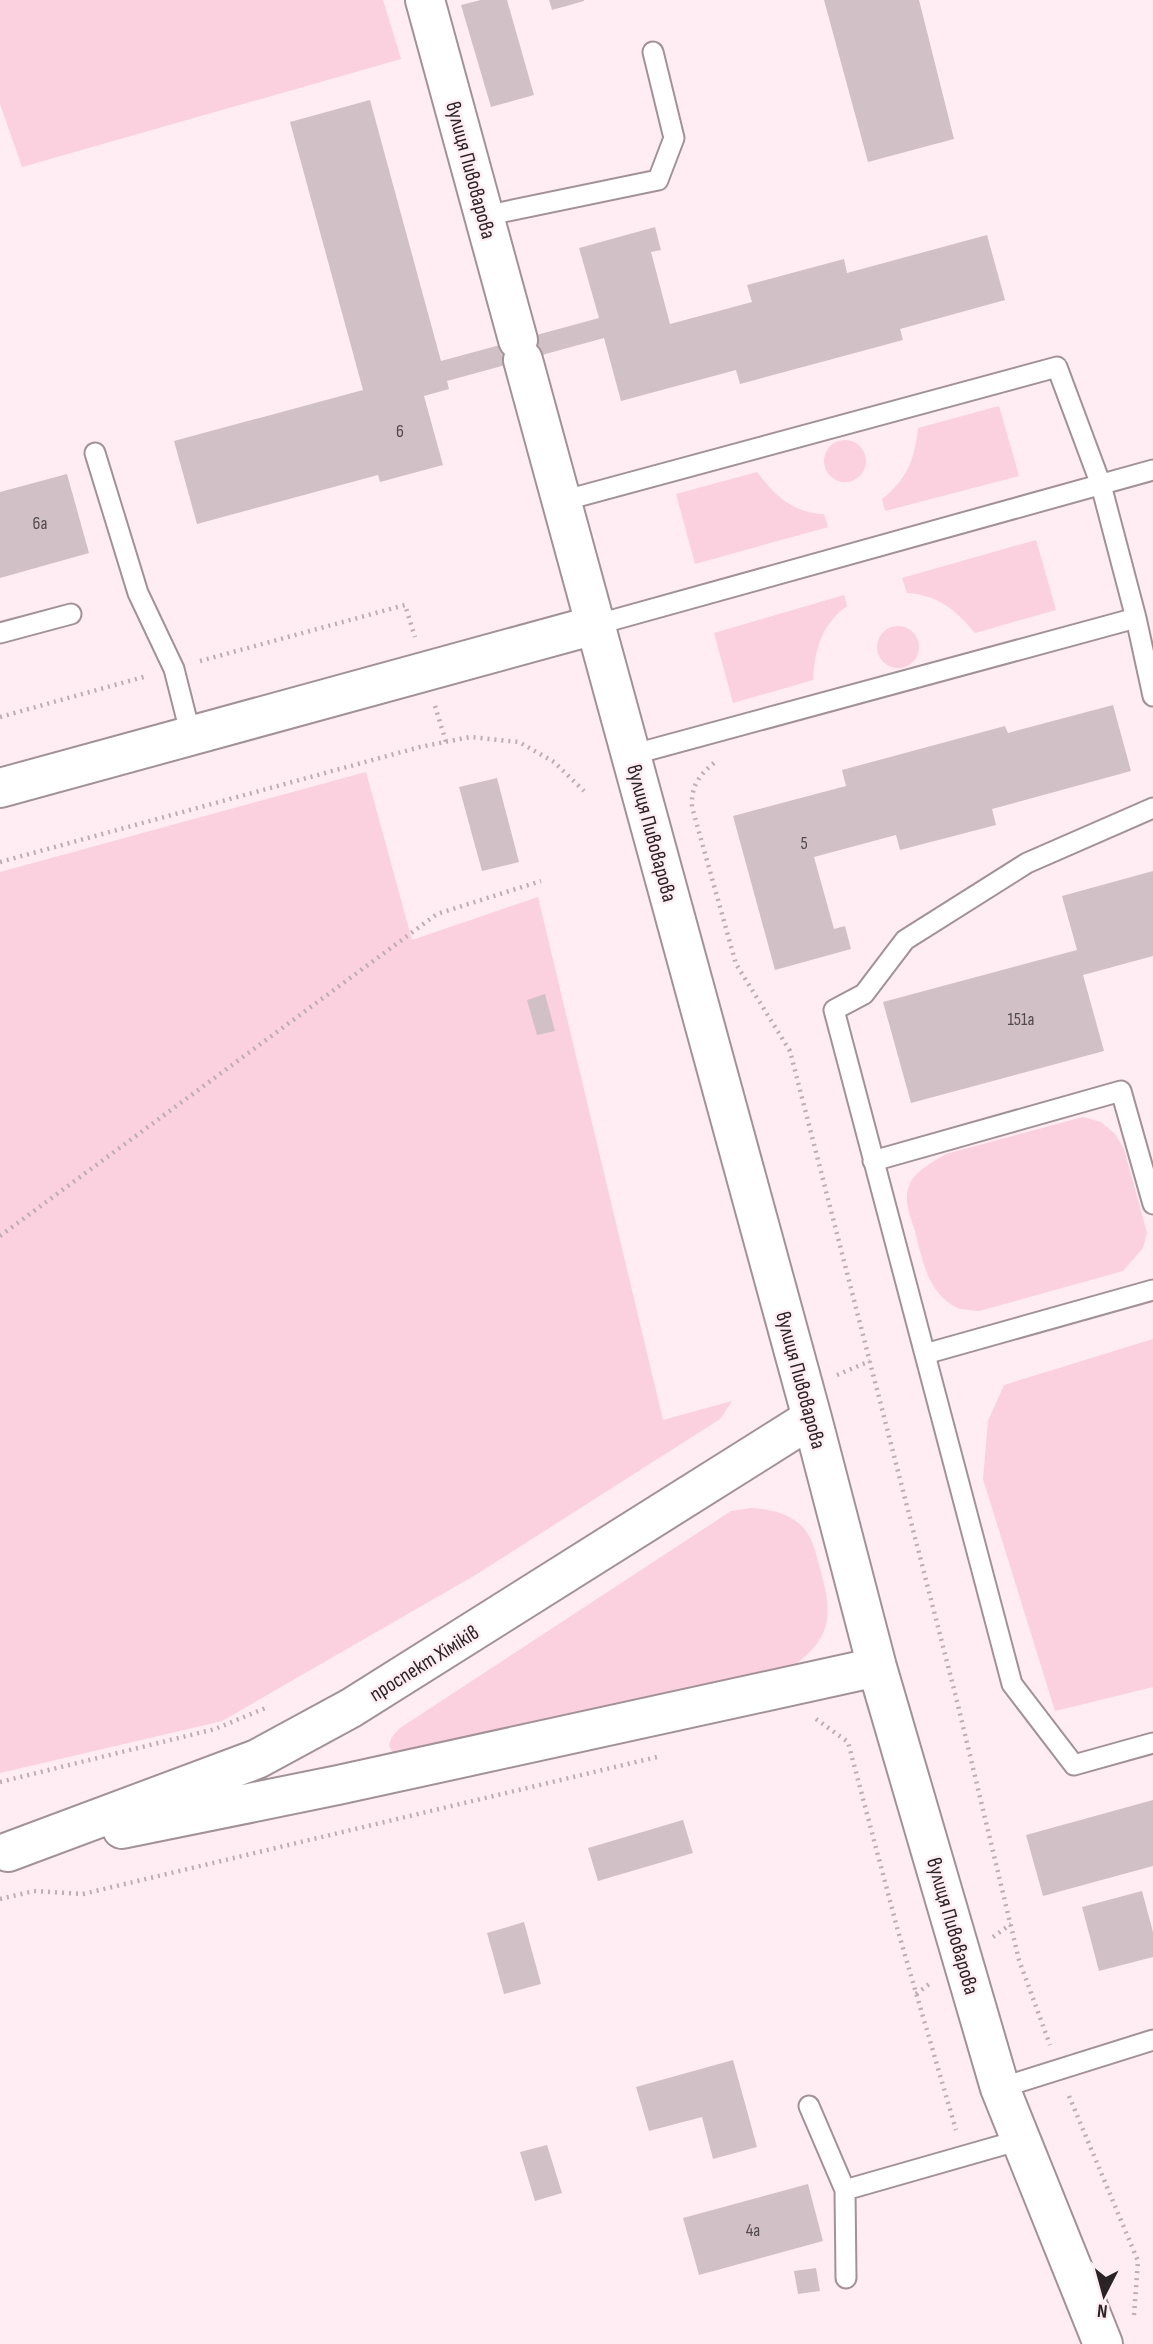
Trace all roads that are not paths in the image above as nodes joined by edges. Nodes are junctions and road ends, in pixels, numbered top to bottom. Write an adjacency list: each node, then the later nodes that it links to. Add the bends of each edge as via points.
1 (425, 0): 3 (street, вулиця Пивоварова)
2 (653, 52): 3 (lane, via 674,138 658,180)
3 (484, 216): 7 (street, вулиця Пивоварова)
4 (95, 453): 13 (lane, via 138,593 174,668)
5 (1153, 470): 6 (lane)
6 (1101, 485): 7 (lane, via 1058,367); 9 (lane); 10 (lane)
7 (562, 501): 10 (street, вулиця Пивоварова)
8 (71, 614): 11 (lane)
9 (1136, 618): 12 (lane); 14 (lane)
10 (595, 625): 13 (street); 14 (street, вулиця Пивоварова)
11 (0, 633)
12 (1153, 696)
13 (191, 736): 15 (street)
14 (631, 755): 21 (street, вулиця Пивоварова)
15 (0, 788)
16 (1153, 808): 17 (lane, via 1027,863 927,926 905,940 864,994 834,1010)
17 (873, 1161): 18 (lane, via 1121,1091); 20 (lane)
18 (1153, 1204)
19 (1153, 1290): 20 (lane)
20 (925, 1354): 23 (lane, via 1013,1684 1074,1765)
21 (808, 1403): 22 (street, вулиця Пивоварова); 24 (street, проспект Хіміків, via 351,1708 257,1759)
22 (877, 1667): 24 (street, проспект Хіміків); 26 (street, вулиця Пивоварова)
23 (1153, 1743)
24 (4, 1853)
25 (1153, 2040): 26 (lane)
26 (1000, 2088): 28 (street, вулиця Пивоварова)
27 (809, 2106): 29 (lane)
28 (1020, 2140): 29 (lane); 31 (street, вулиця Пивоварова)
29 (845, 2190): 30 (lane)
30 (846, 2278)
31 (1103, 2344)

